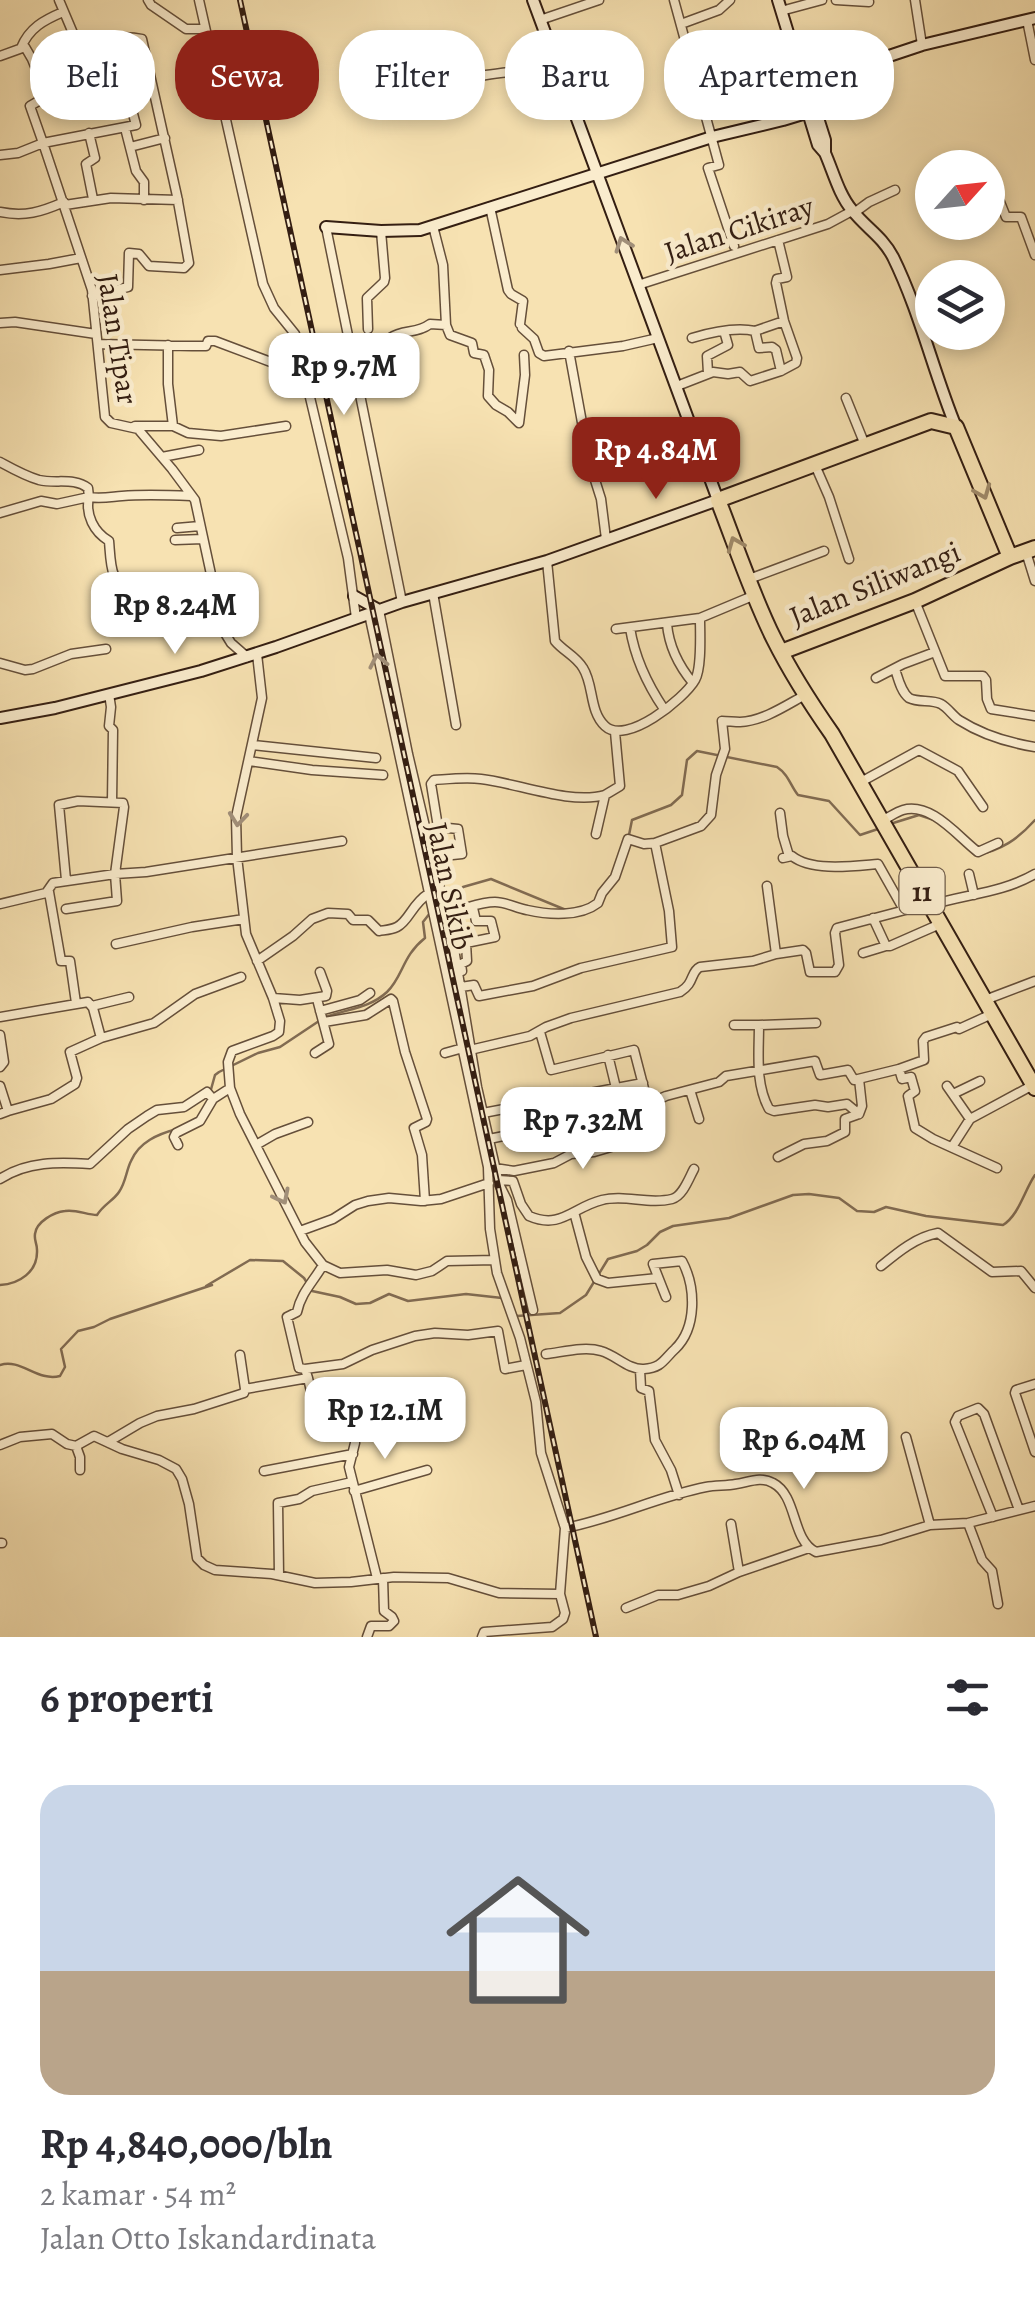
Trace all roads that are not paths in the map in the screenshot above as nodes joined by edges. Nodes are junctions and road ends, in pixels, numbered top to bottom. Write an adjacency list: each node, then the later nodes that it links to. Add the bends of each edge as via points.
1 (148, 0): 16 (street, via 186,29)
2 (199, 0): 16 (street)
3 (534, 0): 14 (main road)
4 (599, 0): 14 (street)
5 (674, 0): 15 (street)
6 (730, 0): 15 (street)
7 (822, 0): 11 (street)
8 (836, 0): 10 (street)
9 (915, 0): 20 (street)
10 (868, 2)
11 (780, 5): 19 (main road)
12 (61, 7): 17 (street); 21 (street)
13 (1031, 19): 20 (main road); 25 (street)
14 (540, 20): 18 (main road)
15 (681, 24): 36 (street)
16 (204, 29): 75 (street, via 263,284 293,329)
17 (72, 30)
18 (544, 30)
19 (786, 30)
20 (922, 46): 24 (main road)
21 (21, 48): 22 (street); 23 (street)
22 (30, 54)
23 (0, 56)
24 (894, 56)
25 (1035, 60)
26 (155, 95): 37 (street)
27 (35, 120): 38 (street, Jalan Tipar)
28 (135, 120): 33 (street)
29 (578, 120): 42 (main road)
30 (783, 120): 35 (main road); 36 (main road)
31 (813, 120): 35 (main road)
32 (816, 120): 40 (main road)
33 (125, 128): 34 (street); 39 (street)
34 (88, 134): 38 (street); 44 (street, via 95,158 86,164)
35 (815, 134): 40 (main road)
36 (712, 137): 42 (main road); 56 (street, via 719,165 708,168)
37 (165, 138): 39 (street); 46 (street)
38 (43, 144): 41 (street); 47 (street, Jalan Tipar)
39 (130, 147): 45 (street)
40 (825, 153): 50 (main road)
41 (0, 155)
42 (598, 173): 48 (main road); 60 (main road, one-way to 42)
43 (895, 190): 50 (street, Jalan Cikiray)
44 (92, 199): 45 (street); 47 (street)
45 (144, 200): 46 (street)
46 (178, 200): 61 (street, via 188,266 149,266 129,252 128,287)
47 (64, 204): 49 (street, via 24,215); 58 (street, Jalan Tipar)
48 (490, 207): 52 (main road); 73 (street, via 508,290 523,301 521,326 541,355)
49 (0, 209)
50 (853, 212): 55 (street, Jalan Cikiray); 80 (main road, via 891,254)
51 (1005, 214): 57 (street, via 1022,218)
52 (433, 226): 54 (main road); 64 (street)
53 (326, 227): 54 (main road); 79 (street)
54 (380, 231): 65 (street, via 385,278 367,298)
55 (778, 240): 60 (street, Jalan Cikiray); 62 (street, via 787,272 776,281)
56 (734, 246)
57 (1035, 254)
58 (81, 258): 59 (street); 61 (street, Jalan Tipar)
59 (0, 270)
60 (638, 285): 69 (main road)
61 (92, 296): 68 (street, Jalan Tipar)
62 (784, 321): 67 (street); 76 (street, via 797,358)
63 (0, 322): 68 (street)
64 (446, 325): 74 (street, via 450,335 484,355 488,396 519,423); 79 (street, via 390,338 374,386)
65 (368, 330)
66 (724, 331): 67 (street); 70 (street); 77 (street, via 728,345 707,356)
67 (756, 331): 76 (street, via 758,347 774,348)
68 (96, 334): 71 (street, Jalan Tipar)
69 (658, 338): 73 (street); 78 (main road)
70 (692, 338)
71 (98, 344): 72 (street); 83 (street, Jalan Tipar, via 106,418)
72 (168, 345): 75 (street, via 218,342); 84 (street)
73 (569, 351): 98 (street)
74 (524, 356)
75 (303, 371): 110 (street)
76 (781, 371): 77 (street, via 750,381 739,372)
77 (708, 373): 78 (street)
78 (677, 386): 94 (main road)
79 (358, 392): 112 (street)
80 (944, 397): 82 (main road); 86 (main road)
81 (846, 398): 87 (street)
82 (931, 421): 86 (highway); 87 (highway)
83 (134, 426): 84 (street); 89 (street, Jalan Tipar)
84 (173, 426): 85 (street, via 223,436)
85 (286, 426)
86 (956, 427): 103 (highway, one-way to 103)
87 (865, 446): 91 (highway)
88 (199, 450): 89 (street)
89 (162, 457): 92 (street, Jalan Tipar)
90 (0, 462): 93 (street, via 44,482 82,483)
91 (815, 465): 94 (highway); 104 (street)
92 (192, 496): 93 (street); 96 (street, Jalan Tipar)
93 (88, 498): 95 (street); 116 (street, via 93,525 109,540)
94 (718, 500): 98 (main road); 106 (highway, one-way to 94)
95 (0, 513)
96 (200, 526): 97 (street); 100 (street, Jalan Tipar)
97 (176, 528)
98 (606, 539): 105 (main road)
99 (175, 540): 100 (street)
100 (202, 540): 123 (street, Jalan Tipar, via 225,634)
101 (1031, 550): 103 (highway, Jalan Siliwangi); 107 (street)
102 (824, 551): 106 (street)
103 (1010, 557): 111 (highway, Jalan Siliwangi)
104 (849, 559)
105 (548, 561): 108 (main road); 134 (street, via 555,641 584,668 598,717)
106 (749, 579): 109 (highway)
107 (1035, 581)
108 (434, 593): 112 (main road); 133 (street)
109 (755, 595): 115 (street); 121 (highway)
110 (354, 596): 113 (main road); 114 (street)
111 (915, 601): 121 (highway, Jalan Siliwangi); 122 (street)
112 (402, 602): 113 (main road)
113 (374, 612): 114 (main road); 145 (street); 160 (street, Jalan Sikib, one-way to 113)
114 (356, 618): 123 (main road)
115 (700, 618): 117 (street); 127 (street)
116 (126, 624)
117 (667, 624): 118 (street); 127 (street, via 679,665)
118 (630, 628): 119 (street); 130 (street, via 636,657)
119 (616, 629)
120 (106, 649): 124 (street, via 34,669)
121 (782, 652): 129 (highway, Jalan Siliwangi / 11)
122 (935, 652): 125 (street); 131 (street, via 945,676 986,678 990,709)
123 (252, 655): 128 (main road); 135 (street, via 262,698)
124 (0, 663)
125 (894, 670): 126 (street); 136 (street, via 909,698 935,702 980,730)
126 (876, 678)
127 (694, 683): 130 (street)
128 (109, 694): 132 (main road); 142 (street)
129 (805, 695): 140 (highway, 11); 150 (street, via 756,719 722,721 725,749 711,815 701,826)
130 (664, 709): 134 (street, via 640,726)
131 (1035, 716)
132 (0, 718)
133 (456, 725)
134 (615, 732): 141 (street, via 620,786)
135 (253, 745): 137 (street); 138 (street)
136 (1035, 746)
137 (376, 758)
138 (249, 761): 139 (street); 152 (street, one-way to 152, via 236,818)
139 (383, 775)
140 (859, 784): 143 (street, via 920,750 958,771); 147 (highway, 11)
141 (606, 795): 144 (street, via 548,794 482,778 436,780); 148 (street)
142 (112, 802): 155 (street, via 124,807); 157 (street, via 59,806)
143 (983, 807)
144 (435, 810): 145 (street); 153 (street, via 438,828 459,830 462,854)
145 (423, 813): 153 (street)
146 (780, 813): 167 (street, via 786,857 819,865 878,864)
147 (882, 821): 151 (street, via 914,809 956,830 978,852); 162 (highway, 11)
148 (596, 834)
149 (342, 840): 152 (street)
150 (655, 843): 165 (street, via 629,839 614,877 580,913 498,902); 180 (street, via 673,946 533,986 479,996 474,986)
151 (998, 843)
152 (237, 857): 155 (street); 169 (street)
153 (433, 857): 164 (street)
154 (1035, 871): 161 (street, via 1021,882)
155 (116, 874): 157 (street); 166 (street, via 116,902)
156 (969, 874): 161 (street)
157 (66, 880): 159 (street, via 53,883)
158 (767, 886): 173 (street)
159 (49, 892): 163 (street); 185 (street)
160 (428, 894): 175 (street, via 395,928 379,931 348,914 320,915); 196 (street, Jalan Sikib)
161 (974, 895): 162 (street)
162 (929, 903): 167 (street); 170 (highway, 11)
163 (0, 904)
164 (446, 906): 165 (street); 180 (street)
165 (473, 908): 178 (street, via 475,921 492,922 495,937 466,944)
166 (66, 909)
167 (904, 910): 168 (street)
168 (873, 918): 172 (street); 173 (street, via 836,930 834,972 810,972 803,950)
169 (244, 919): 171 (street); 175 (street)
170 (941, 924): 172 (street); 187 (highway, 11)
171 (116, 944)
172 (886, 946): 174 (street)
173 (776, 954): 193 (street, via 700,967 680,992)
174 (864, 954)
175 (257, 961): 183 (street)
176 (320, 972): 184 (street, via 328,994)
177 (241, 977): 195 (street, via 195,994 154,1022)
178 (463, 977)
179 (1035, 981): 187 (street)
180 (461, 988): 196 (street)
181 (370, 993): 189 (street)
182 (128, 997): 186 (street)
183 (273, 998): 184 (street); 208 (street, via 279,1032 232,1051)
184 (317, 998): 189 (street)
185 (76, 1002): 186 (street); 188 (street)
186 (92, 1006): 195 (street)
187 (990, 1007): 202 (street, via 966,1027 926,1038 924,1060); 207 (highway, 11)
188 (0, 1017)
189 (323, 1017): 197 (street, via 329,1046); 230 (street, via 366,1015 393,1001 427,1120 414,1128)
190 (816, 1022): 192 (street)
191 (734, 1025): 192 (street)
192 (759, 1025): 201 (street)
193 (540, 1032): 196 (street); 199 (street, via 551,1070)
194 (0, 1035): 200 (street)
195 (101, 1038): 213 (street, via 70,1052 76,1084)
196 (466, 1049): 198 (street); 214 (street); 225 (street, Jalan Sikib)
197 (315, 1053)
198 (445, 1053)
199 (608, 1055): 205 (street, via 634,1050); 209 (street)
200 (0, 1067)
201 (758, 1070): 203 (street, via 815,1062 820,1074 848,1070); 210 (street); 216 (street, via 772,1111 848,1104)
202 (900, 1070): 203 (street); 223 (street, via 902,1079 913,1079 915,1091 908,1096 914,1126)
203 (859, 1079): 216 (street)
204 (980, 1080): 217 (street, via 950,1090)
205 (642, 1083): 209 (street); 212 (street)
206 (0, 1086): 213 (street)
207 (1034, 1087): 217 (street)
208 (230, 1088): 211 (street); 222 (street)
209 (616, 1088): 214 (street)
210 (690, 1090): 212 (street); 218 (street)
211 (211, 1096): 221 (street, via 200,1121 174,1135); 228 (street, via 157,1110 90,1164 21,1166)
212 (648, 1104): 215 (street)
213 (4, 1113)
214 (483, 1113): 220 (street)
215 (606, 1114): 220 (street); 225 (street, via 610,1147 514,1170)
216 (860, 1114): 224 (street, via 845,1119 844,1132 828,1141)
217 (970, 1118): 223 (street)
218 (699, 1119)
219 (308, 1122): 222 (street)
220 (490, 1139): 225 (street)
221 (178, 1144)
222 (256, 1145): 232 (street, one-way to 232)
223 (952, 1147): 227 (street)
224 (778, 1157)
225 (492, 1167): 229 (street)
226 (694, 1168): 231 (street, via 675,1198 600,1200)
227 (997, 1168)
228 (0, 1179)
229 (494, 1182): 230 (street); 231 (street, via 511,1179 535,1219 551,1222); 233 (street); 239 (street, via 507,1200)
230 (425, 1201): 232 (street, via 368,1201)
231 (574, 1212): 236 (street, via 586,1257 602,1282)
232 (300, 1231): 234 (street)
233 (495, 1260): 234 (street, via 447,1261 416,1274 340,1273); 242 (street)
234 (323, 1265): 244 (street, via 287,1318 298,1368)
235 (881, 1266): 237 (street, via 912,1242 938,1234 992,1272 1021,1272)
236 (658, 1278): 238 (street); 243 (street, via 654,1264 682,1261 692,1292 690,1328 666,1361)
237 (1035, 1288)
238 (666, 1297)
239 (532, 1310)
240 (546, 1354): 243 (street, via 597,1350)
241 (240, 1355): 246 (street)
242 (526, 1366): 244 (street, via 505,1369 498,1331 435,1333); 266 (street, via 541,1453)
243 (640, 1370): 259 (street, via 655,1440)
244 (306, 1374): 246 (street); 247 (street)
245 (1035, 1384): 253 (street, via 1015,1393)
246 (245, 1389): 249 (street, via 148,1419)
247 (314, 1405)
248 (906, 1437): 265 (street)
249 (108, 1442): 252 (street, via 94,1436); 269 (street, via 179,1472 200,1562 223,1572)
250 (355, 1443): 254 (street)
251 (0, 1444): 252 (street, via 52,1434)
252 (76, 1446): 255 (street)
253 (1035, 1452)
254 (353, 1454): 257 (street); 258 (street)
255 (80, 1470)
256 (427, 1470): 258 (street)
257 (264, 1471)
258 (353, 1486): 269 (street, via 278,1503); 270 (street)
259 (679, 1495): 266 (street); 267 (street, via 770,1480)
260 (1035, 1506): 261 (street)
261 (1020, 1510): 262 (street); 262 (street, via 978,1408 954,1422)
262 (993, 1517): 263 (street)
263 (968, 1523): 265 (street); 272 (street, via 992,1571)
264 (731, 1524): 268 (street)
265 (930, 1525): 267 (street, via 821,1552)
266 (565, 1528): 271 (street)
267 (809, 1548): 268 (street)
268 (739, 1572): 273 (street)
269 (278, 1575): 270 (street, via 315,1583)
270 (380, 1578): 271 (street, via 448,1578 498,1593); 274 (street, via 384,1612 394,1621 371,1626)
271 (560, 1594): 275 (street, via 565,1613 555,1625)
272 (998, 1604)
273 (626, 1608)
274 (367, 1637)
275 (482, 1637)

